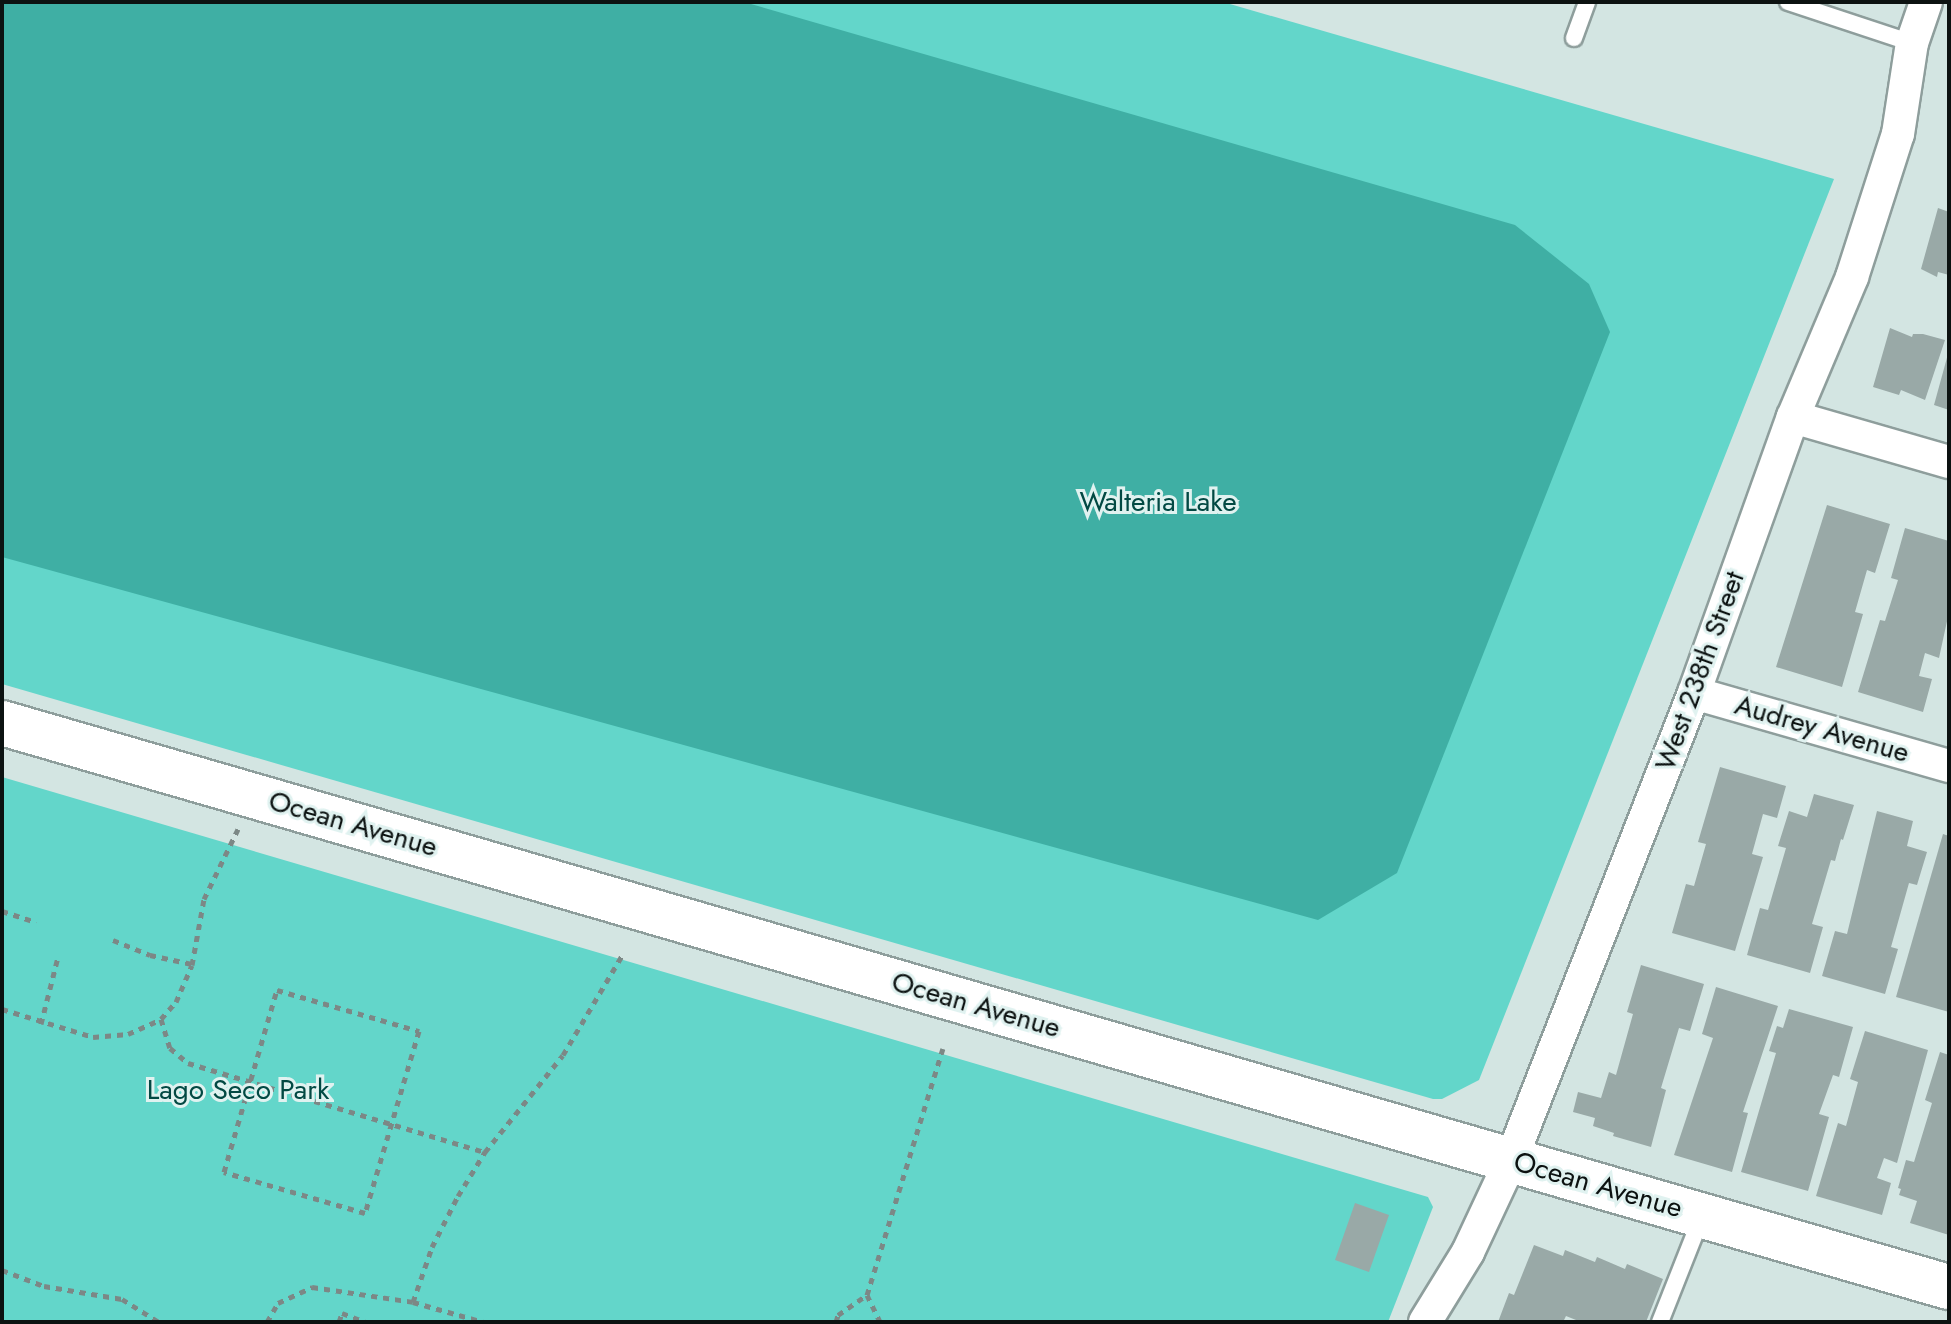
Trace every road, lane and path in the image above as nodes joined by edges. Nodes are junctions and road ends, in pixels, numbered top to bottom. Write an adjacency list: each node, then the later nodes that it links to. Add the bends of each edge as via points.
1 (1587, 2): 4 (lane)
2 (1788, 2): 5 (lane)
3 (1926, 2): 5 (street, West 238th Street)
4 (1574, 38)
5 (1912, 43): 6 (street, West 238th Street, via 1894,148 1852,277)
6 (1793, 417): 7 (street); 8 (street, West 238th Street)
7 (1949, 462)
8 (1694, 693): 10 (street, Audrey Avenue); 25 (street, West 238th Street)
9 (2, 723): 11 (street, Ocean Avenue)
10 (1949, 766)
11 (251, 795): 17 (path, via 204,899); 25 (street, Ocean Avenue)
12 (2, 911): 13 (path)
13 (36, 922)
14 (113, 940): 17 (path)
15 (623, 954): 24 (path, via 563,1055)
16 (58, 957): 20 (path)
17 (192, 965): 19 (path, via 176,1002)
18 (2, 1009): 20 (path)
19 (161, 1019): 20 (path, via 128,1034 93,1037); 22 (path, via 170,1048 188,1063)
20 (41, 1024)
21 (943, 1048): 29 (path)
22 (251, 1081): 23 (path); 23 (path, via 224,1172 365,1213); 23 (path, via 277,990 419,1031)
23 (391, 1124): 24 (path)
24 (485, 1152): 30 (path, via 432,1247)
25 (1511, 1160): 26 (street, Ocean Avenue); 38 (street, West 238th Street, via 1468,1252)
26 (1702, 1215): 28 (street, Ocean Avenue); 39 (lane)
27 (2, 1270): 31 (path, via 44,1286 122,1299)
28 (1949, 1287)
29 (867, 1295): 36 (path); 37 (path)
30 (413, 1302): 32 (path, via 312,1287 278,1303); 35 (path)
31 (159, 1322)
32 (267, 1322)
33 (339, 1322): 34 (path, via 342,1313)
34 (366, 1322)
35 (483, 1322)
36 (836, 1322)
37 (880, 1322)
38 (1425, 1322)
39 (1660, 1322)

